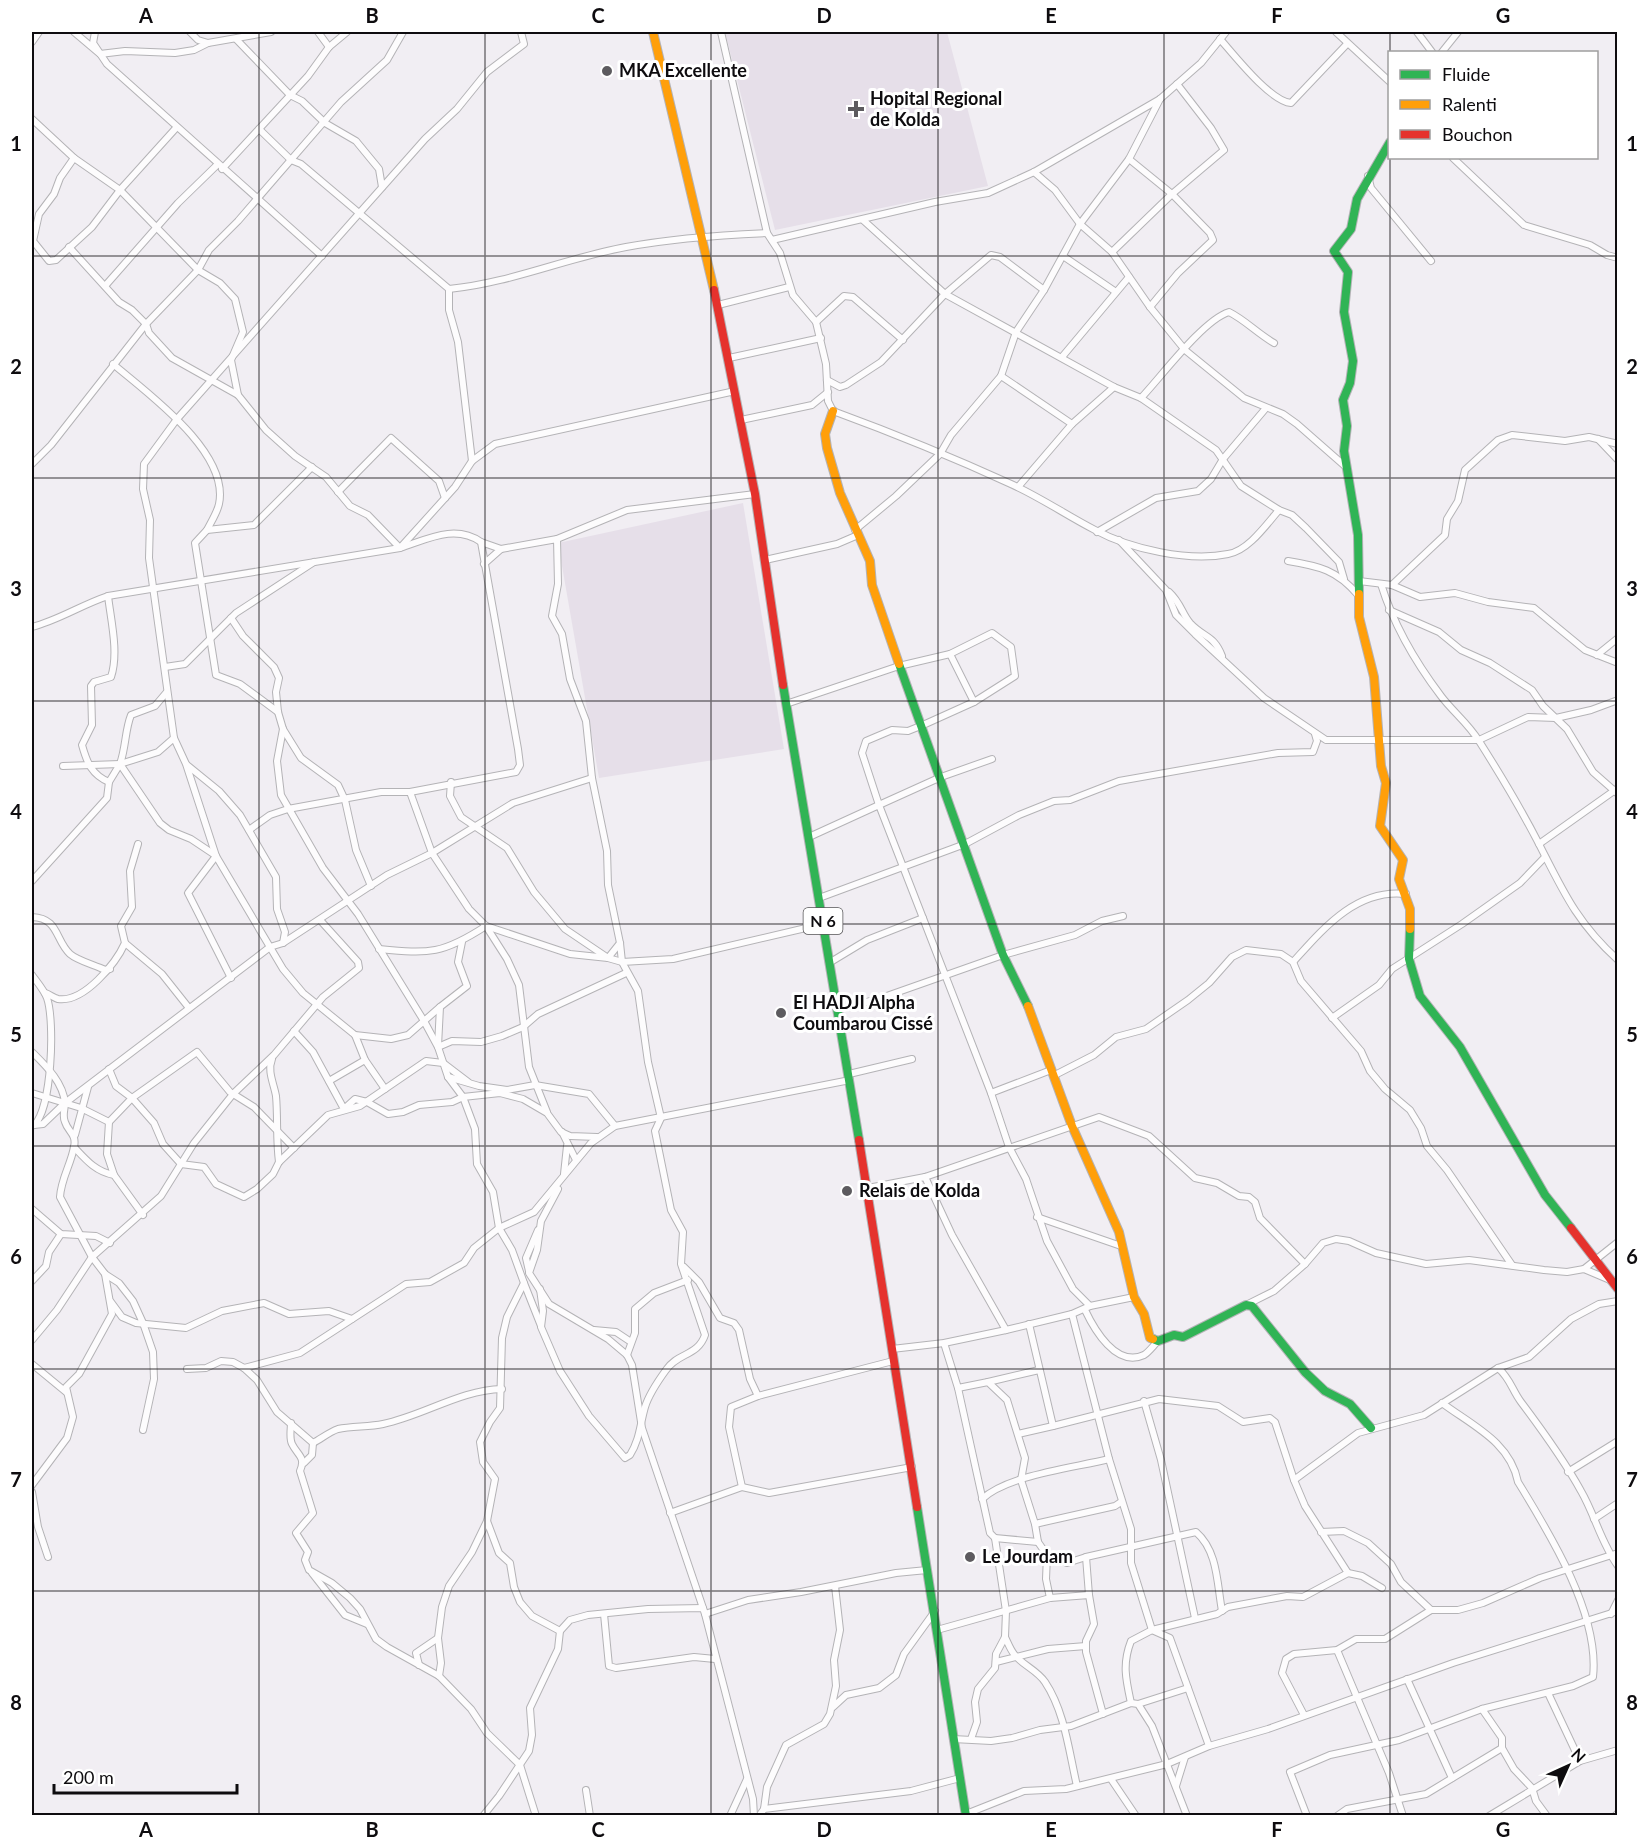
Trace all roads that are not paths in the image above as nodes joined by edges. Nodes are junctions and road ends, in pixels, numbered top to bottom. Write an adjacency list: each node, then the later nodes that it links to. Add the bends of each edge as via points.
1 (39, 32): 18 (street)
2 (74, 32): 24 (street)
3 (95, 32): 24 (street, via 93,43)
4 (190, 32): 19 (street)
5 (271, 32): 16 (street)
6 (318, 32): 21 (street)
7 (346, 32): 21 (street)
8 (403, 32): 30 (street, via 387,60 341,102)
9 (521, 32): 41 (street, via 524,44 487,72)
10 (653, 32): 50 (street, N 6)
11 (721, 32): 49 (street)
12 (1226, 32): 17 (street)
13 (1336, 32): 20 (street)
14 (1417, 32): 22 (street)
15 (1458, 32): 23 (street)
16 (236, 39): 19 (street); 27 (street)
17 (1220, 39): 20 (street, via 1259,81 1284,102 1291,103); 26 (street)
18 (32, 42)
19 (208, 43): 24 (street, via 175,53)
20 (1347, 44): 25 (street)
21 (329, 47): 27 (street)
22 (1431, 51)
23 (1443, 51)
24 (100, 54): 31 (street)
25 (1388, 81)
26 (1177, 84): 28 (street); 43 (street, via 1224,150)
27 (290, 95): 30 (street); 32 (street)
28 (1160, 99): 35 (street); 39 (street)
29 (32, 119): 34 (street)
30 (325, 123): 37 (street); 41 (street, via 366,151 379,169)
31 (176, 128): 38 (street); 42 (street)
32 (259, 129): 37 (street); 38 (street)
33 (1388, 144): 40 (street)
34 (74, 158): 42 (street); 52 (street, via 39,214 33,241 49,261 56,260)
35 (1129, 159): 43 (street); 47 (street)
36 (1454, 159): 56 (street, via 1524,225 1590,245)
37 (291, 160): 44 (street); 45 (street)
38 (220, 167): 44 (street); 48 (street)
39 (1034, 172): 46 (street, via 988,193); 47 (street, via 1054,190)
40 (1368, 176): 57 (street, via 1371,188); 100 (street, via 1357,199 1351,229 1334,251 1348,273 1349,285 1344,312 1353,361 1343,400)
41 (382, 187): 45 (street)
42 (120, 190): 48 (street); 52 (street, via 92,226)
43 (1172, 194): 53 (street); 67 (street, via 1213,240)
44 (257, 200): 54 (street); 58 (street, via 209,250)
45 (360, 211): 54 (street); 62 (street)
46 (863, 220): 51 (street); 65 (street)
47 (1080, 224): 53 (street); 55 (street)
48 (157, 227): 58 (street); 60 (street)
49 (767, 233): 50 (street); 51 (street)
50 (699, 236): 62 (street, via 625,247 549,269); 66 (street, N 6)
51 (771, 240): 61 (street, via 780,253)
52 (69, 247): 60 (street)
53 (1112, 252): 59 (street)
54 (322, 256): 77 (street)
55 (1063, 256): 63 (street); 64 (street)
56 (1617, 258)
57 (1431, 261)
58 (198, 270): 69 (street); 77 (street, via 220,283 235,299 243,332)
59 (1129, 277): 64 (street); 67 (street)
60 (105, 286): 69 (street)
61 (789, 287): 66 (street); 68 (street)
62 (449, 290): 97 (street)
63 (1044, 290): 65 (street, via 1000,257 991,255); 70 (street)
64 (1116, 292): 75 (street)
65 (945, 294): 70 (street); 72 (street)
66 (718, 305): 76 (street, N 6)
67 (1150, 307): 74 (street)
68 (816, 322): 71 (street); 72 (street, via 844,296 854,297)
69 (146, 324): 78 (street); 80 (street, via 149,333 172,358)
70 (1016, 332): 75 (street); 79 (street)
71 (821, 338): 76 (street); 81 (street)
72 (903, 340): 81 (street, via 881,362 846,385 840,387)
73 (1274, 343): 74 (street, via 1229,312 1201,331)
74 (1185, 350): 86 (street); 87 (street, via 1244,398)
75 (1062, 357): 82 (street)
76 (729, 358): 83 (street, N 6)
77 (231, 360): 80 (street); 85 (street)
78 (112, 364): 89 (street); 98 (street)
79 (1001, 376): 91 (street); 94 (street, via 951,435)
80 (214, 380): 85 (street); 89 (street)
81 (827, 380): 84 (street)
82 (1114, 387): 86 (street); 91 (street)
83 (735, 391): 90 (street, N 6); 97 (street, via 495,444)
84 (828, 392): 88 (street); 90 (street, via 812,405)
85 (238, 395): 99 (street, via 266,430)
86 (1141, 398): 95 (street, via 1216,450)
87 (1266, 408): 95 (street); 100 (street, via 1297,424)
88 (833, 411): 94 (street); 107 (street, via 825,434 827,448)
89 (177, 419): 106 (street, via 213,465 219,504); 123 (street, via 144,464)
90 (741, 420): 103 (street, N 6)
91 (1072, 424): 101 (street)
92 (1598, 439): 93 (street); 96 (street); 122 (street, via 1578,437 1565,441 1512,435 1498,440 1465,470 1444,535)
93 (1617, 444)
94 (940, 454): 101 (street); 107 (street)
95 (1223, 459): 105 (street, via 1241,486); 108 (street, via 1198,491 1156,498)
96 (1617, 460)
97 (472, 461): 104 (street)
98 (32, 464)
99 (312, 467): 102 (street); 106 (street, via 254,525)
100 (1346, 467): 119 (street, via 1358,535)
101 (1018, 487): 108 (street)
102 (338, 492): 104 (street, via 391,438 439,481); 112 (street, via 350,506 368,515)
103 (755, 494): 109 (street, via 627,510); 114 (street, N 6)
104 (445, 498): 112 (street)
105 (1279, 510): 110 (street, via 1262,530 1230,554 1180,557); 118 (street, via 1292,515 1339,562)
106 (207, 530): 120 (street, via 195,543)
107 (856, 532): 114 (street, via 837,544); 135 (street, via 870,561 872,585)
108 (1097, 532): 110 (street)
109 (556, 539): 113 (street); 154 (street, via 558,584 552,616 562,634 570,679 586,721)
110 (1119, 540): 144 (street, via 1166,590 1176,615 1264,698)
111 (481, 542): 112 (street, via 468,533 440,534); 113 (street); 117 (street)
112 (400, 548): 115 (street)
113 (501, 549): 117 (street)
114 (765, 560): 139 (street, N 6)
115 (315, 561): 120 (street); 127 (street)
116 (1288, 561): 118 (street, via 1318,566)
117 (484, 564): 156 (street, via 520,765 516,771 502,776)
118 (1344, 579): 124 (street)
119 (1359, 581): 121 (street); 124 (street)
120 (200, 582): 123 (street); 130 (street)
121 (1381, 584): 122 (street); 126 (street)
122 (1392, 585): 132 (street, via 1420,597 1455,593 1534,608)
123 (153, 589): 125 (street); 134 (street)
124 (1358, 595): 147 (street, via 1359,617 1374,677)
125 (108, 596): 128 (street); 151 (street, via 113,671 111,677 91,686 92,725 82,745)
126 (1389, 609): 141 (street, via 1439,632 1461,650 1532,690); 146 (street, via 1442,697 1466,720)
127 (231, 618): 130 (street); 140 (street, via 274,667 279,678)
128 (32, 627)
129 (1617, 638): 132 (street)
130 (209, 642): 134 (street, via 185,664); 140 (street, via 216,675 240,684)
131 (950, 654): 135 (street); 138 (street); 138 (street, via 992,633 1011,647 1015,676)
132 (1597, 655): 133 (street)
133 (1617, 663)
134 (165, 666): 136 (street)
135 (899, 666): 139 (street); 142 (street)
136 (166, 693): 145 (street); 149 (street, via 155,706 131,715)
137 (1617, 700): 141 (street)
138 (974, 702): 142 (street)
139 (786, 704): 164 (street, N 6)
140 (278, 712): 143 (street)
141 (1556, 718): 146 (street, via 1528,717); 157 (street, via 1593,772)
142 (923, 725): 153 (street); 160 (street, via 908,731 892,730 863,745 862,753)
143 (284, 729): 159 (street, via 301,758 338,785); 161 (street, via 277,765 281,795)
144 (1315, 734): 147 (street, via 1326,740); 166 (street, via 1313,752 1278,753 1119,781 1019,815)
145 (174, 738): 149 (street, via 158,752); 150 (street)
146 (1479, 740): 147 (street); 167 (street)
147 (1379, 741): 174 (street, via 1386,783 1380,826 1403,860 1399,879)
148 (992, 759): 153 (street)
149 (120, 764): 151 (street); 155 (street); 169 (street, via 160,823)
150 (186, 764): 163 (street, via 219,791); 169 (street)
151 (88, 765): 152 (street); 155 (street)
152 (63, 766)
153 (941, 777): 160 (street); 166 (street)
154 (592, 778): 162 (street, via 513,803); 186 (street)
155 (109, 782): 172 (street, via 107,798)
156 (451, 782): 158 (street); 162 (street, via 450,796 461,817)
157 (1615, 791): 167 (street)
158 (410, 792): 159 (street, via 381,792); 168 (street)
159 (345, 800): 161 (street); 173 (street, via 356,850)
160 (879, 805): 164 (street); 171 (street)
161 (288, 809): 163 (street, via 270,815); 176 (street)
162 (473, 827): 168 (street); 190 (street, via 507,848 534,892 565,929)
163 (249, 830): 185 (street, via 276,878 277,909 285,932)
164 (809, 837): 175 (street, N 6)
165 (138, 844): 184 (street, via 130,871 132,907 121,926)
166 (965, 844): 171 (street); 189 (street)
167 (1539, 844): 170 (street)
168 (432, 853): 173 (street); 182 (street, via 469,909)
169 (216, 856): 187 (street); 200 (street, via 188,893)
170 (1545, 857): 191 (street, via 1520,883); 192 (street, via 1574,911)
171 (904, 866): 175 (street); 179 (street)
172 (32, 881)
173 (371, 886): 176 (street)
174 (1406, 894): 191 (street, via 1410,909); 194 (street, via 1383,895 1344,912 1328,922)
175 (819, 897): 181 (street, N 6)
176 (348, 902): 180 (street); 188 (street)
177 (1123, 916): 189 (street, via 1102,921 1075,935)
178 (32, 917): 196 (street, via 41,917 57,931 70,954 105,970)
179 (923, 918): 195 (street, via 867,940); 198 (street)
180 (320, 920): 185 (street); 202 (street, via 358,962 359,968)
181 (823, 924): 193 (street, via 673,959); 195 (street, N 6)
182 (486, 926): 183 (street); 190 (street, via 570,954); 206 (street, via 519,985)
183 (462, 942): 188 (street, via 440,951); 203 (street, via 458,962 467,986)
184 (125, 943): 196 (street); 204 (street, via 162,974)
185 (283, 943): 187 (street)
186 (620, 943): 190 (street); 193 (street)
187 (270, 947): 200 (street); 202 (street, via 283,969)
188 (379, 949): 209 (street)
189 (1003, 954): 198 (street); 221 (street, via 1028,1006)
190 (608, 958): 193 (street)
191 (1409, 959): 208 (street); 270 (street, via 1420,996 1460,1047 1545,1195)
192 (1617, 960)
193 (622, 962): 197 (street)
194 (1293, 962): 208 (street, via 1301,981); 221 (street, via 1281,954 1246,950 1232,957 1188,1000 1146,1029 1116,1037 1094,1055)
195 (829, 963): 205 (street, N 6)
196 (111, 969): 201 (street, via 71,997 58,999)
197 (626, 973): 207 (street); 240 (street, via 638,991)
198 (946, 974): 205 (street); 229 (street)
199 (32, 975): 201 (street)
200 (231, 978): 204 (street)
201 (45, 993): 219 (street, via 50,1024)
202 (317, 1004): 211 (street); 212 (street)
203 (440, 1007): 209 (street); 213 (street)
204 (189, 1008): 220 (street)
205 (837, 1010): 223 (street, N 6)
206 (523, 1013): 207 (street); 210 (street)
207 (538, 1014): 210 (street)
208 (1332, 1018): 273 (street, via 1361,1051 1370,1071 1385,1089 1410,1110 1427,1146)
209 (424, 1021): 212 (street, via 408,1035 391,1039); 213 (street)
210 (523, 1027): 213 (street, via 481,1042 463,1040); 226 (street)
211 (294, 1031): 215 (street); 224 (street, via 313,1052)
212 (355, 1035): 217 (street)
213 (438, 1047): 218 (street)
214 (32, 1052): 219 (street)
215 (274, 1055): 231 (street); 245 (street, via 269,1066 276,1098)
216 (912, 1059): 223 (street)
217 (365, 1060): 224 (street); 228 (street)
218 (443, 1063): 222 (street); 225 (street); 228 (street, via 426,1061)
219 (49, 1069): 233 (street); 236 (street)
220 (109, 1069): 227 (street); 234 (street, via 116,1086)
221 (1052, 1073): 229 (street); 244 (street)
222 (448, 1077): 225 (street); 232 (street)
223 (850, 1077): 240 (street); 259 (street, N 6)
224 (329, 1081): 238 (street)
225 (468, 1083): 226 (street, via 507,1090)
226 (535, 1085): 239 (street); 243 (street, via 589,1094)
227 (89, 1086): 236 (street); 237 (street)
228 (385, 1089): 235 (street)
229 (991, 1092): 252 (street)
230 (32, 1093): 233 (street)
231 (233, 1094): 234 (street, via 197,1052); 245 (street, via 254,1107); 255 (street)
232 (463, 1097): 235 (street, via 388,1114); 239 (street, via 500,1093 523,1099); 263 (street, via 475,1129 477,1164 493,1192)
233 (46, 1098): 236 (street); 242 (street, via 40,1119)
234 (132, 1098): 241 (street); 255 (street)
235 (367, 1101): 238 (street)
236 (65, 1103): 237 (street); 242 (street, via 43,1124); 247 (street, via 64,1121)
237 (81, 1108): 241 (street); 247 (street)
238 (344, 1108): 251 (street, via 328,1115)
239 (547, 1113): 246 (street)
240 (661, 1118): 243 (street); 271 (street, via 656,1131 671,1210 683,1232)
241 (109, 1122): 256 (street, via 107,1154)
242 (33, 1126)
243 (615, 1126): 248 (street)
244 (1072, 1126): 252 (street); 268 (street, via 1119,1232); 272 (street, via 1099,1117 1149,1136 1195,1178 1217,1183 1255,1202 1260,1218)
245 (275, 1129): 251 (street); 254 (street)
246 (561, 1132): 248 (street); 249 (street)
247 (75, 1136): 250 (street)
248 (597, 1137): 253 (street)
249 (567, 1146): 253 (street); 257 (street)
250 (74, 1147): 256 (street, via 92,1166); 265 (street, via 60,1197)
251 (294, 1148): 254 (street)
252 (1009, 1148): 258 (street); 262 (street, via 1026,1179)
253 (576, 1160): 257 (street)
254 (279, 1162): 255 (street, via 273,1174 244,1197 216,1184 204,1167)
255 (181, 1164): 261 (street, via 161,1196)
256 (114, 1175): 261 (street)
257 (564, 1175): 263 (street, via 534,1212); 275 (street, via 526,1258)
258 (925, 1177): 259 (street); 294 (street, via 952,1235)
259 (868, 1188): 299 (street, N 6)
260 (32, 1209): 264 (street)
261 (143, 1215): 267 (street)
262 (1037, 1217): 268 (street); 287 (street, via 1073,1289)
263 (499, 1228): 280 (street); 289 (street, via 474,1248 464,1263 430,1282 406,1284)
264 (61, 1234): 265 (street); 279 (street, via 49,1252 46,1266)
265 (79, 1235): 267 (street, via 96,1236); 269 (street)
266 (1617, 1242): 270 (street)
267 (110, 1243): 269 (street)
268 (1121, 1246): 283 (street)
269 (92, 1257): 276 (street); 295 (street)
270 (1596, 1258): 274 (street); 278 (street)
271 (681, 1264): 277 (street); 311 (street, via 699,1282 720,1318 734,1323 739,1330)
272 (1305, 1264): 273 (street, via 1323,1243 1336,1239 1376,1253 1406,1258); 286 (street, via 1274,1292)
273 (1512, 1265): 274 (street, via 1567,1272)
274 (1584, 1269): 278 (street)
275 (529, 1273): 280 (street); 281 (street)
276 (105, 1274): 285 (street); 290 (street, via 119,1283 133,1301)
277 (688, 1280): 297 (street, via 642,1301 635,1309); 317 (street, via 705,1335 702,1345 674,1359 668,1367 645,1407)
278 (1611, 1280): 282 (street)
279 (32, 1281)
280 (524, 1283): 292 (street); 309 (street, via 507,1317 502,1338)
281 (540, 1289): 292 (street); 293 (street, via 549,1304)
282 (1617, 1289)
283 (1134, 1297): 287 (street); 296 (street, via 1144,1314 1150,1338)
284 (1617, 1301): 304 (street, via 1599,1304 1571,1318 1529,1358)
285 (111, 1302): 290 (street, via 122,1317); 310 (street, via 112,1314)
286 (1246, 1305): 296 (street, via 1183,1337 1174,1335); 318 (street, via 1252,1306 1326,1392 1348,1402 1359,1419)
287 (1088, 1308): 288 (street); 296 (street, via 1095,1332 1125,1356 1139,1357)
288 (1072, 1314): 291 (street); 314 (street)
289 (352, 1319): 290 (street, via 329,1311 289,1314 264,1303 222,1311 186,1328); 303 (street, via 300,1353)
290 (143, 1323): 319 (street, via 153,1352 154,1379)
291 (1029, 1324): 294 (street); 306 (street)
292 (541, 1327): 317 (street, via 576,1397 625,1458 632,1453)
293 (590, 1329): 297 (street, via 616,1332); 300 (street)
294 (1006, 1330): 298 (street)
295 (32, 1340)
296 (1158, 1341)
297 (631, 1342): 300 (street)
298 (944, 1343): 299 (street); 308 (street)
299 (892, 1349): 301 (street, N 6)
300 (627, 1355): 317 (street)
301 (893, 1361): 311 (street); 325 (street, N 6)
302 (32, 1364): 310 (street)
303 (243, 1368): 305 (street, via 221,1361 206,1368); 315 (street, via 257,1380 277,1412)
304 (1498, 1368): 313 (street); 326 (street, via 1509,1377)
305 (187, 1369)
306 (1039, 1370): 307 (street); 316 (street)
307 (988, 1382): 308 (street); 320 (street, via 1007,1400)
308 (958, 1388): 332 (street)
309 (502, 1389): 322 (street, via 464,1394 383,1424 336,1430); 337 (street, via 500,1408 480,1442 483,1462 495,1479)
310 (66, 1392): 329 (street, via 73,1418 67,1438)
311 (758, 1396): 330 (street, via 731,1407 729,1418)
312 (1144, 1401): 314 (street); 328 (street, via 1166,1399 1218,1406 1243,1422 1270,1418 1275,1422); 340 (street)
313 (1442, 1404): 318 (street, via 1424,1415); 351 (street, via 1504,1448 1515,1466 1518,1482)
314 (1098, 1414): 316 (street); 323 (street)
315 (291, 1423): 322 (street); 324 (street, via 291,1441)
316 (1053, 1426): 320 (street)
317 (642, 1428): 335 (street)
318 (1371, 1428): 328 (street, via 1358,1433)
319 (143, 1430)
320 (1018, 1434): 327 (street, via 1025,1458)
321 (1617, 1441): 326 (street)
322 (313, 1443): 324 (street, via 312,1455)
323 (1108, 1459): 327 (street); 333 (street)
324 (304, 1463): 349 (street, via 300,1471 313,1513 296,1533 308,1552 305,1560)
325 (912, 1467): 330 (street, via 769,1493); 350 (street, N 6)
326 (1568, 1472): 336 (street, via 1582,1491)
327 (1021, 1480): 332 (street, via 991,1491); 338 (street)
328 (1294, 1480): 339 (street)
329 (32, 1485)
330 (742, 1487): 335 (street)
331 (32, 1492): 345 (street)
332 (982, 1499): 341 (street)
333 (1121, 1502): 338 (street); 343 (street, via 1131,1528)
334 (1617, 1503): 336 (street)
335 (670, 1513): 360 (street)
336 (1593, 1519): 347 (street)
337 (487, 1521): 368 (street, via 499,1553 510,1563 520,1602 532,1616); 372 (street, via 449,1586)
338 (1035, 1524): 342 (street)
339 (1321, 1532): 352 (street); 359 (street, via 1344,1531 1368,1543)
340 (1176, 1536): 343 (street); 362 (street, via 1196,1532 1206,1541); 365 (street)
341 (995, 1539): 342 (street); 361 (street)
342 (1038, 1542): 344 (street)
343 (1132, 1548): 346 (street); 370 (street, via 1136,1584)
344 (1047, 1555): 346 (street, via 1067,1563); 356 (street)
345 (48, 1557)
346 (1086, 1557): 355 (street)
347 (1615, 1557): 348 (street); 351 (street)
348 (1617, 1566)
349 (309, 1570): 367 (street, via 350,1598); 367 (street, via 345,1615)
350 (927, 1570): 353 (street); 358 (street, N 6)
351 (1567, 1570): 359 (street, via 1483,1603 1458,1610); 366 (street)
352 (1348, 1573): 354 (street); 362 (street, via 1303,1597 1287,1596)
353 (835, 1586): 360 (street); 385 (street, via 840,1630)
354 (1382, 1588)
355 (1089, 1594): 356 (street); 373 (street, via 1094,1624)
356 (1050, 1599): 361 (street)
357 (1617, 1600): 363 (street)
358 (935, 1610): 369 (street, N 6); 385 (street, via 904,1654 896,1676 879,1688 846,1695)
359 (1431, 1610): 374 (street, via 1385,1639 1356,1639)
360 (704, 1611): 364 (street, via 648,1609); 376 (street)
361 (1006, 1611): 369 (street); 371 (street)
362 (1222, 1611): 365 (street)
363 (1614, 1613): 366 (street)
364 (604, 1614): 368 (street, via 570,1620); 376 (street, via 609,1666 694,1657)
365 (1195, 1618): 370 (street)
366 (1589, 1622): 380 (street); 382 (street, via 1595,1661 1593,1677)
367 (367, 1624): 378 (street, via 376,1639)
368 (560, 1630): 400 (street, via 558,1649 530,1708 532,1735 529,1751)
369 (937, 1630): 391 (street, N 6)
370 (1152, 1630): 381 (street, via 1170,1638); 384 (street, via 1131,1641 1124,1659)
371 (1005, 1637): 375 (street); 377 (street)
372 (438, 1638): 378 (street, via 416,1653); 379 (street)
373 (1086, 1646): 375 (street); 387 (street)
374 (1337, 1650): 383 (street); 388 (street, via 1294,1654 1286,1659 1282,1673)
375 (1015, 1656): 377 (street); 389 (street, via 1045,1682)
376 (715, 1659): 403 (street)
377 (996, 1662): 392 (street, via 990,1677 978,1689 977,1722)
378 (419, 1665): 379 (street)
379 (439, 1676): 400 (street)
380 (1407, 1680): 383 (street); 390 (street)
381 (1188, 1688): 384 (street); 394 (street)
382 (1548, 1693): 386 (street); 398 (street)
383 (1358, 1696): 388 (street); 393 (street)
384 (1134, 1703): 387 (street); 399 (street, via 1152,1726)
385 (832, 1707): 410 (street, via 824,1724 786,1745 767,1787)
386 (1482, 1709): 390 (street); 395 (street, via 1502,1738)
387 (1103, 1714): 389 (street)
388 (1304, 1715): 394 (street)
389 (1064, 1727): 392 (street, via 1012,1738); 405 (street)
390 (1429, 1729): 393 (street); 402 (street)
391 (953, 1739): 392 (street); 401 (street, N 6)
392 (971, 1739)
393 (1375, 1744): 409 (street); 421 (street, via 1330,1755 1290,1772)
394 (1209, 1746): 397 (street)
395 (1502, 1748): 402 (street); 407 (street)
396 (1617, 1750): 398 (street)
397 (1185, 1757): 399 (street); 406 (street)
398 (1580, 1761): 407 (street)
399 (1167, 1764): 404 (street); 406 (street)
400 (520, 1765): 412 (street); 413 (street)
401 (960, 1778): 410 (street, via 911,1791); 418 (street, N 6)
402 (1452, 1778): 409 (street, via 1426,1794)
403 (747, 1779): 415 (street); 416 (street)
404 (1112, 1779): 405 (street); 419 (street)
405 (1077, 1786): 418 (street, via 1024,1791)
406 (1176, 1786): 420 (street)
407 (1532, 1788): 424 (street); 425 (street)
408 (586, 1790): 414 (street)
409 (1398, 1800): 411 (street); 423 (street)
410 (764, 1809): 417 (street)
411 (1349, 1812): 422 (street)
412 (483, 1815)
413 (536, 1815)
414 (590, 1815)
415 (730, 1815)
416 (754, 1815)
417 (759, 1815)
418 (966, 1815)
419 (1136, 1815)
420 (1187, 1815)
421 (1307, 1815)
422 (1336, 1815)
423 (1403, 1815)
424 (1489, 1815)
425 (1547, 1815)

